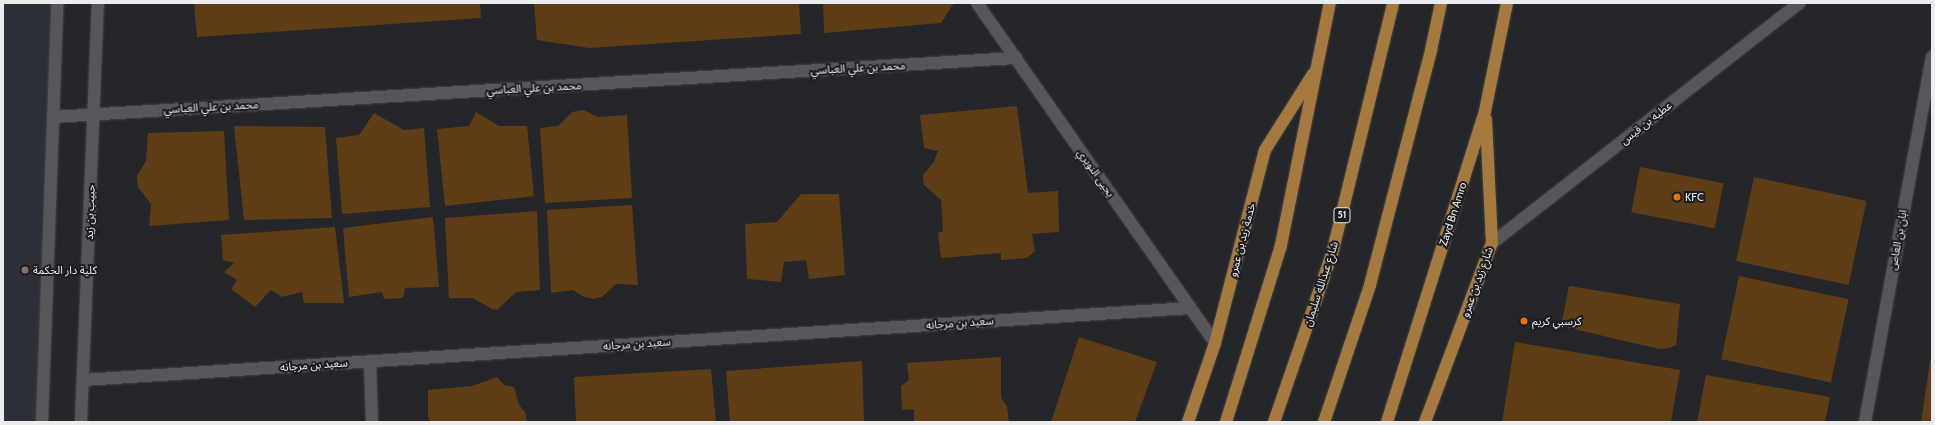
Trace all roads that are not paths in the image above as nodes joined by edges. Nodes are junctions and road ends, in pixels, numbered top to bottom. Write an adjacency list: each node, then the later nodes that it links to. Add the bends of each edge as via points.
1 (57, 3): 14 (street)
2 (98, 3): 13 (street, حبيب بن زيد)
3 (977, 3): 9 (street, يحيى النويري)
4 (1330, 3): 11 (main road)
5 (1393, 3): 25 (main road, شارع عبدالله سليمان / 51, via 1332,254)
6 (1441, 3): 26 (main road, via 1370,285)
7 (1507, 3): 12 (main road, Zayd Bn Amro)
8 (1799, 3): 15 (street, عطيه بن قيس)
9 (1016, 58): 13 (street, محمد بن علي العباسي); 16 (street, يحيى النويري)
10 (1932, 58): 29 (street, ابان بن العاص)
11 (1317, 68): 17 (main road, خدمة زيد بن عمرو, via 1265,150); 24 (main road, via 1281,245)
12 (1485, 111): 15 (main road, شارع زيد بن عمرو); 27 (main road, Zayd Bn Amro)
13 (93, 115): 14 (street, محمد بن علي العباسي); 19 (street, حبيب بن زيد)
14 (53, 117): 20 (street)
15 (1492, 243): 28 (main road, شارع زيد بن عمرو)
16 (1191, 308): 17 (street, يحيى النويري); 18 (street, سعيد بن مرجانه)
17 (1215, 343): 23 (main road, خدمة زيد بن عمرو)
18 (370, 362): 19 (street, سعيد بن مرجانه); 22 (street)
19 (83, 380): 21 (street, حبيب بن زيد)
20 (42, 422)
21 (81, 422)
22 (372, 422)
23 (1188, 422)
24 (1226, 422)
25 (1274, 422)
26 (1324, 422)
27 (1387, 422)
28 (1425, 422)
29 (1865, 422)

